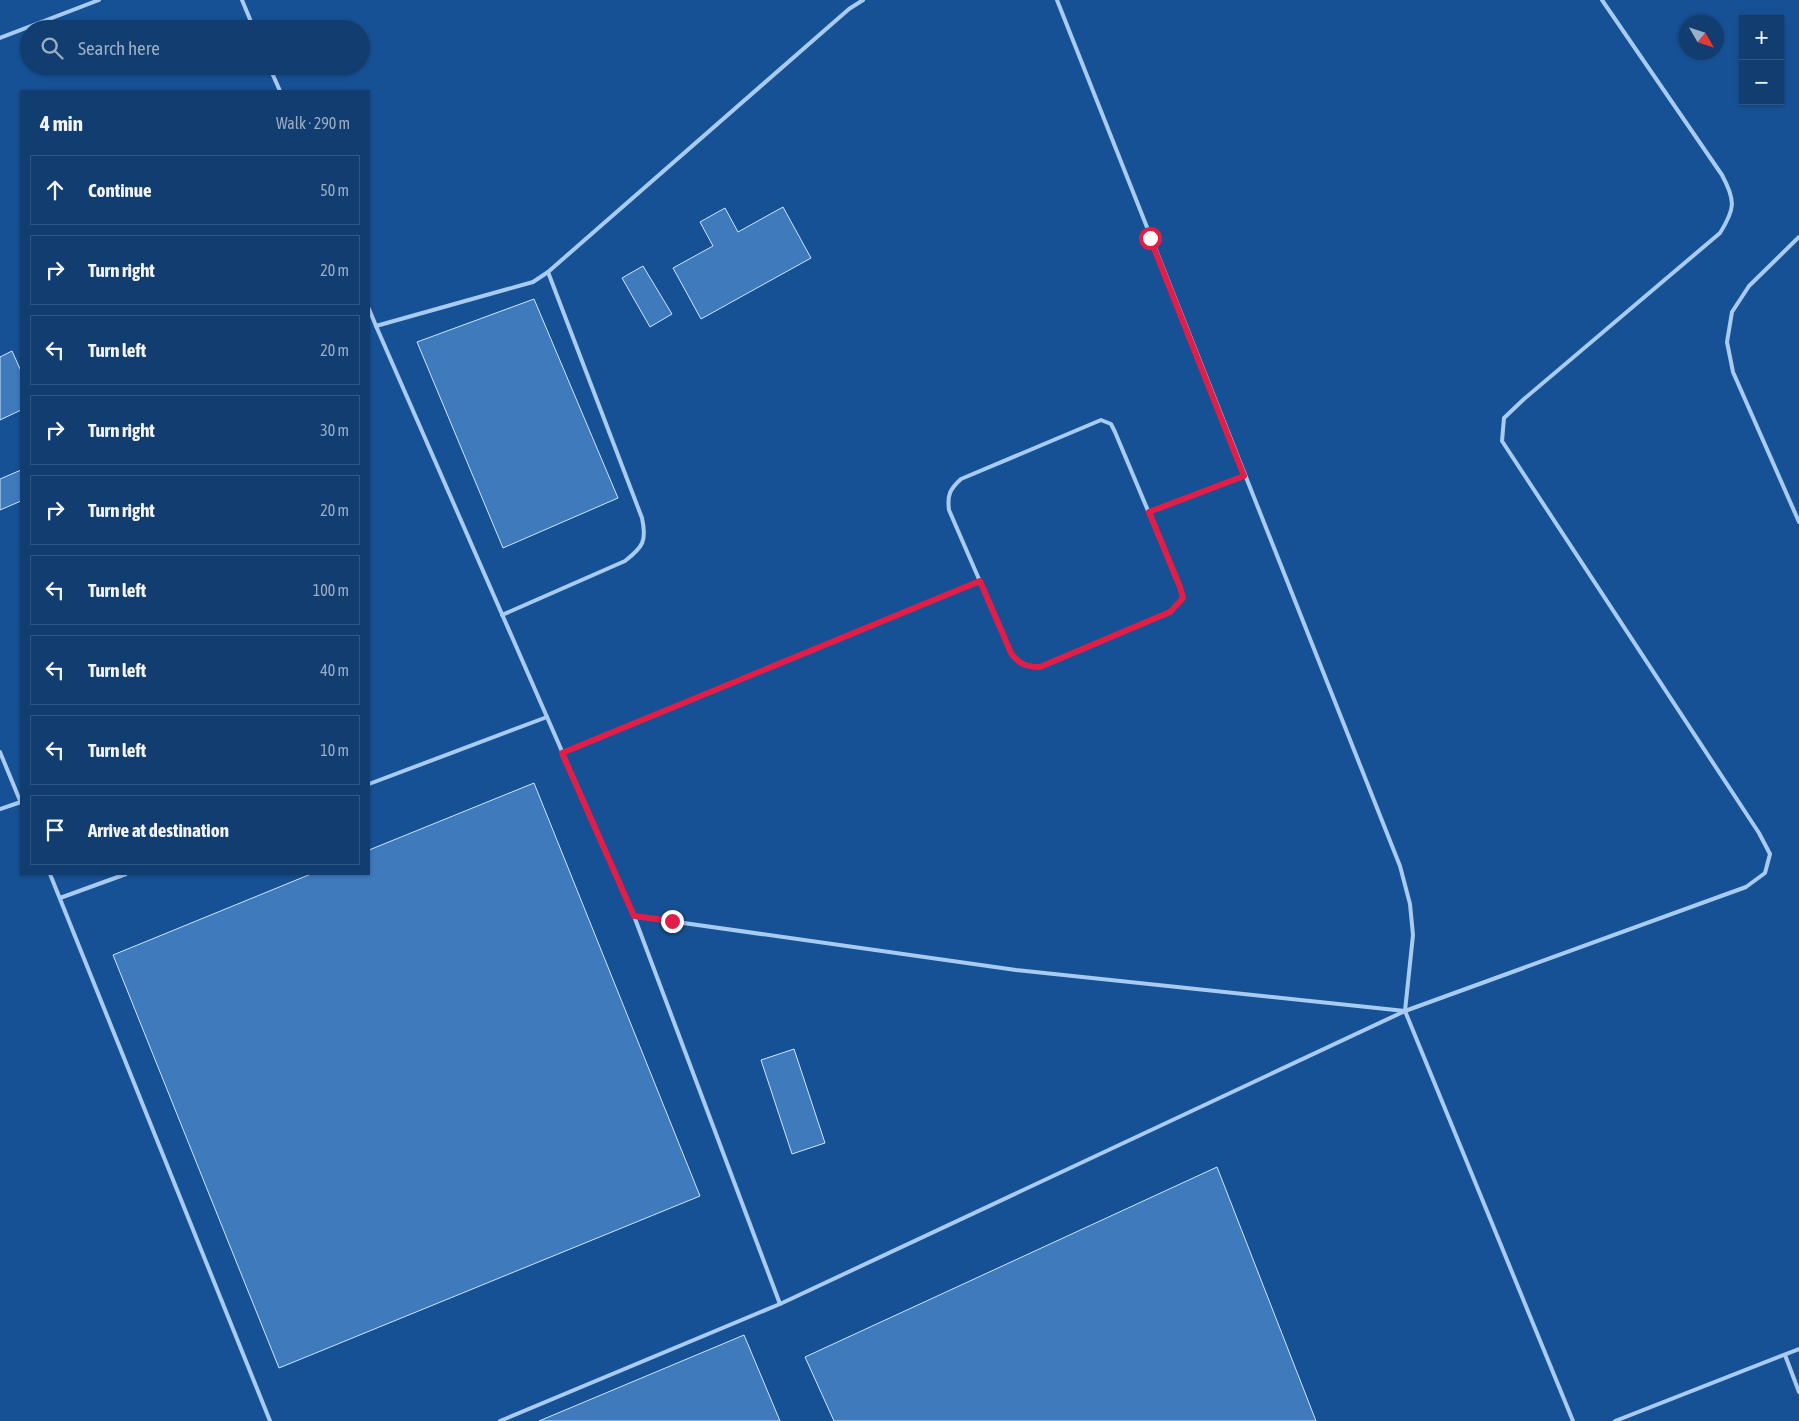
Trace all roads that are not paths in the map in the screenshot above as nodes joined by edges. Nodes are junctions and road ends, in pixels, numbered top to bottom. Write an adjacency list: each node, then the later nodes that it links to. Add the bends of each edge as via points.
1 (98, 0): 6 (lane)
2 (242, 0): 7 (lane)
3 (863, 0): 13 (lane)
4 (1057, 0): 16 (lane)
5 (1602, 0): 32 (lane, via 1722,175 1732,194 1731,216 1720,233 1504,418 1502,441 1760,833 1770,854 1764,873 1746,887)
6 (46, 20)
7 (250, 20)
8 (20, 30): 9 (lane)
9 (0, 38)
10 (274, 75): 11 (lane)
11 (280, 90)
12 (1799, 237): 18 (lane, via 1749,286 1732,312 1727,342 1733,372)
13 (548, 272): 15 (lane, via 533,282 510,290); 20 (lane, via 642,518 645,534 639,550 625,561)
14 (370, 311): 15 (lane)
15 (376, 326): 20 (lane)
16 (1244, 476): 17 (lane); 32 (lane, via 1400,866 1410,904 1412,935)
17 (1149, 512): 19 (lane, via 1180,587 1183,598 1178,606 1040,667 1018,662 1011,653); 19 (lane, via 1111,424 1101,420 1093,422 961,479 951,488 947,496 949,510)
18 (1799, 522)
19 (980, 581): 23 (lane)
20 (502, 615): 21 (lane)
21 (547, 717): 23 (lane); 24 (lane)
22 (0, 752): 25 (lane)
23 (562, 753): 31 (lane)
24 (370, 784)
25 (20, 801)
26 (20, 803): 27 (lane)
27 (0, 810)
28 (50, 875): 30 (lane)
29 (123, 875): 30 (lane)
30 (60, 898): 37 (lane)
31 (634, 916): 32 (lane, via 1016,970); 33 (lane)
32 (1405, 1011): 33 (lane); 39 (lane)
33 (780, 1304): 38 (lane)
34 (1799, 1349): 35 (lane)
35 (1784, 1355): 36 (lane); 40 (lane)
36 (1799, 1392)
37 (270, 1421)
38 (500, 1421)
39 (1572, 1421)
40 (1615, 1421)

